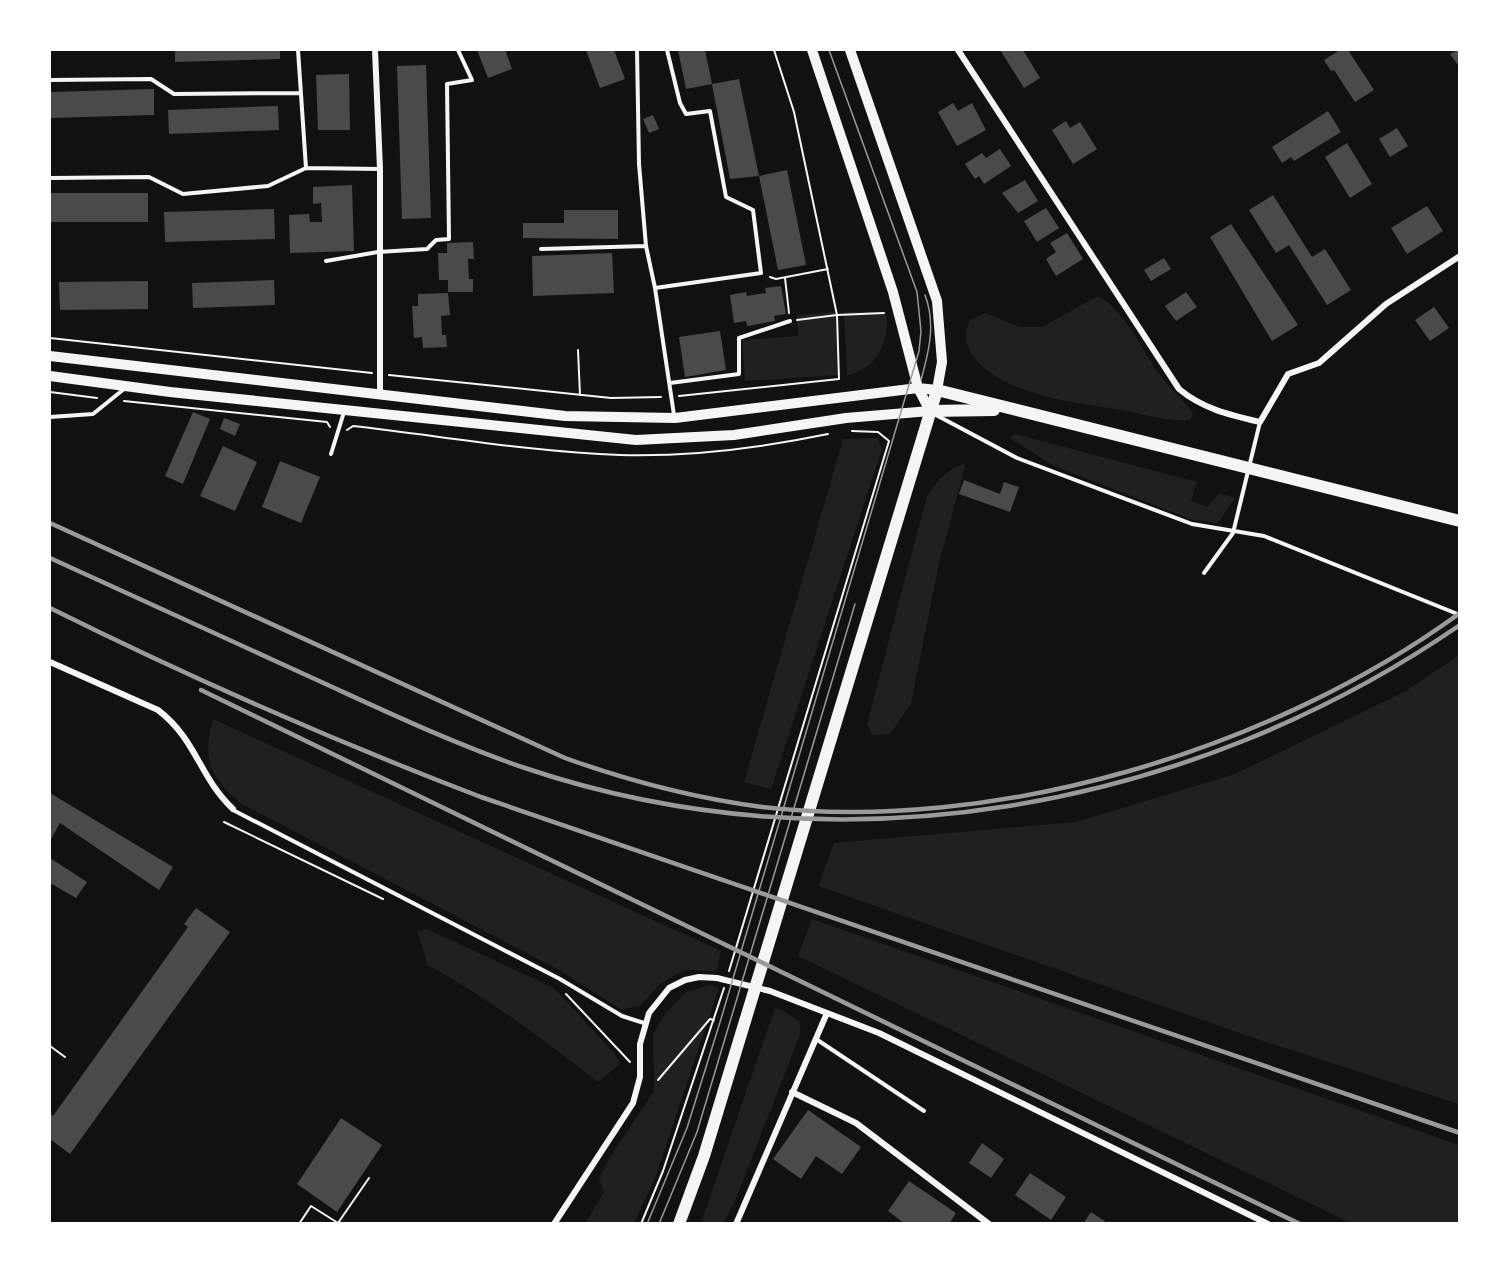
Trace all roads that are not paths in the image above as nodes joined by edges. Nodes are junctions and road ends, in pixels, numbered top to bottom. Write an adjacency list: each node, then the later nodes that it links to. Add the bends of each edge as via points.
1 (298, 50): 10 (lane)
2 (375, 50): 12 (street)
3 (459, 50): 16 (lane, via 472,80 447,84 449,239 436,240 427,249)
4 (637, 50): 14 (lane, via 639,164)
5 (668, 50): 19 (lane, via 686,114 710,111 726,197 753,210 761,273)
6 (812, 50): 25 (main road, via 893,292)
7 (850, 50): 26 (main road, via 938,301 942,362)
8 (958, 50): 33 (street, via 1179,389 1194,401 1224,414)
9 (50, 80): 10 (lane, via 151,79 174,94)
10 (301, 93): 11 (lane)
11 (306, 168): 12 (lane); 13 (lane, via 268,186 183,194 149,177)
12 (380, 168): 16 (street)
13 (50, 178)
14 (646, 246): 15 (lane); 19 (lane)
15 (540, 249)
16 (378, 252): 18 (lane); 27 (street)
17 (1460, 256): 33 (street, via 1386,304 1319,363 1288,374)
18 (326, 261)
19 (655, 288): 23 (lane)
20 (790, 321): 23 (lane, via 739,338 739,374)
21 (50, 356): 27 (main road)
22 (50, 376): 24 (main road)
23 (670, 383): 32 (lane)
24 (127, 386): 28 (main road); 31 (lane, via 93,414)
25 (918, 388): 26 (main road); 30 (main road); 32 (main road)
26 (937, 390): 29 (main road); 30 (main road)
27 (380, 394): 32 (main road, via 565,416)
28 (345, 409): 30 (main road, via 636,440 734,435 846,418); 34 (lane)
29 (1010, 409): 30 (main road); 35 (main road)
30 (930, 411): 36 (lane, via 1017,458 1192,524); 47 (main road, via 704,1156)
31 (50, 417)
32 (675, 418)
33 (1260, 422): 36 (lane)
34 (331, 454)
35 (1460, 521)
36 (1233, 533): 37 (lane); 38 (lane, via 1264,536)
37 (1204, 573)
38 (1460, 615)
39 (50, 662): 40 (street, via 158,710 173,721 184,733 219,796)
40 (233, 809): 42 (lane, via 560,979 622,1016)
41 (827, 1013): 42 (street, via 770,991 699,977 669,988); 43 (street); 50 (street, via 879,1033)
42 (644, 1023): 46 (street, via 640,1077 633,1103)
43 (815, 1039): 44 (street); 45 (lane)
44 (792, 1092): 48 (street); 49 (street, via 856,1123)
45 (924, 1111)
46 (554, 1224)
47 (678, 1224)
48 (736, 1224)
49 (989, 1224)
50 (1268, 1224)

